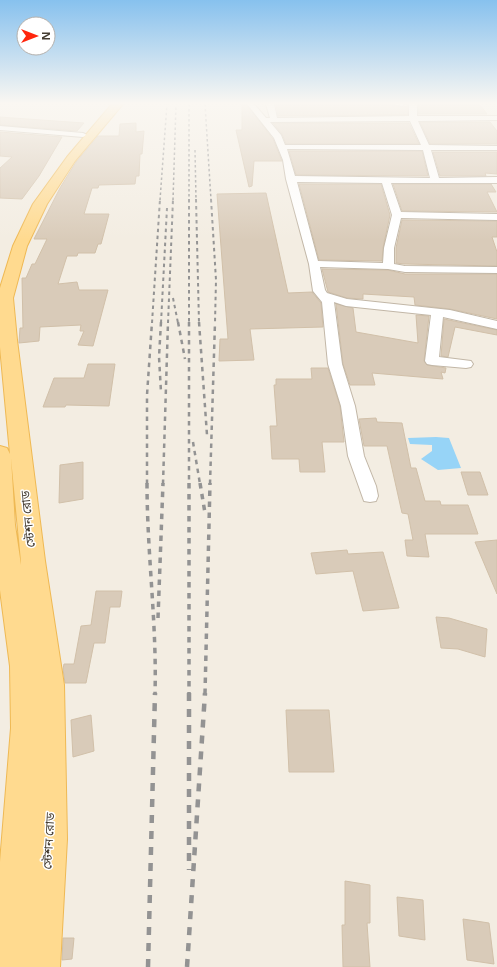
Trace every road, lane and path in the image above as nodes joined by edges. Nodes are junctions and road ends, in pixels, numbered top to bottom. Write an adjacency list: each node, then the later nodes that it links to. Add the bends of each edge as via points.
1 (71, 149): 14 (main road, via 50,175 26,213)
2 (79, 149): 23 (main road, স্টেশন রোড, via 40,204 20,246 5,298 33,561 50,685 50,840)
3 (283, 149): 5 (street)
4 (427, 149): 8 (street)
5 (290, 179): 6 (street); 11 (street)
6 (386, 180): 8 (street); 9 (street)
7 (497, 180): 8 (street)
8 (435, 181)
9 (397, 215): 10 (street); 12 (street, via 389,248)
10 (497, 217)
11 (314, 264): 12 (street); 15 (street, via 319,291)
12 (388, 266): 13 (street, via 405,269)
13 (497, 270)
14 (0, 271)
15 (324, 296): 16 (street, via 346,302); 20 (street, via 328,301 335,364 348,406 356,456)
16 (437, 313): 17 (street); 18 (street, via 432,361)
17 (497, 325)
18 (466, 364)
19 (0, 454): 21 (main road, স্টেশন রোড, via 3,525 24,666 26,728)
20 (370, 496)
21 (9, 853): 22 (main road, স্টেশন রোড)
22 (10, 967)
23 (41, 967)

